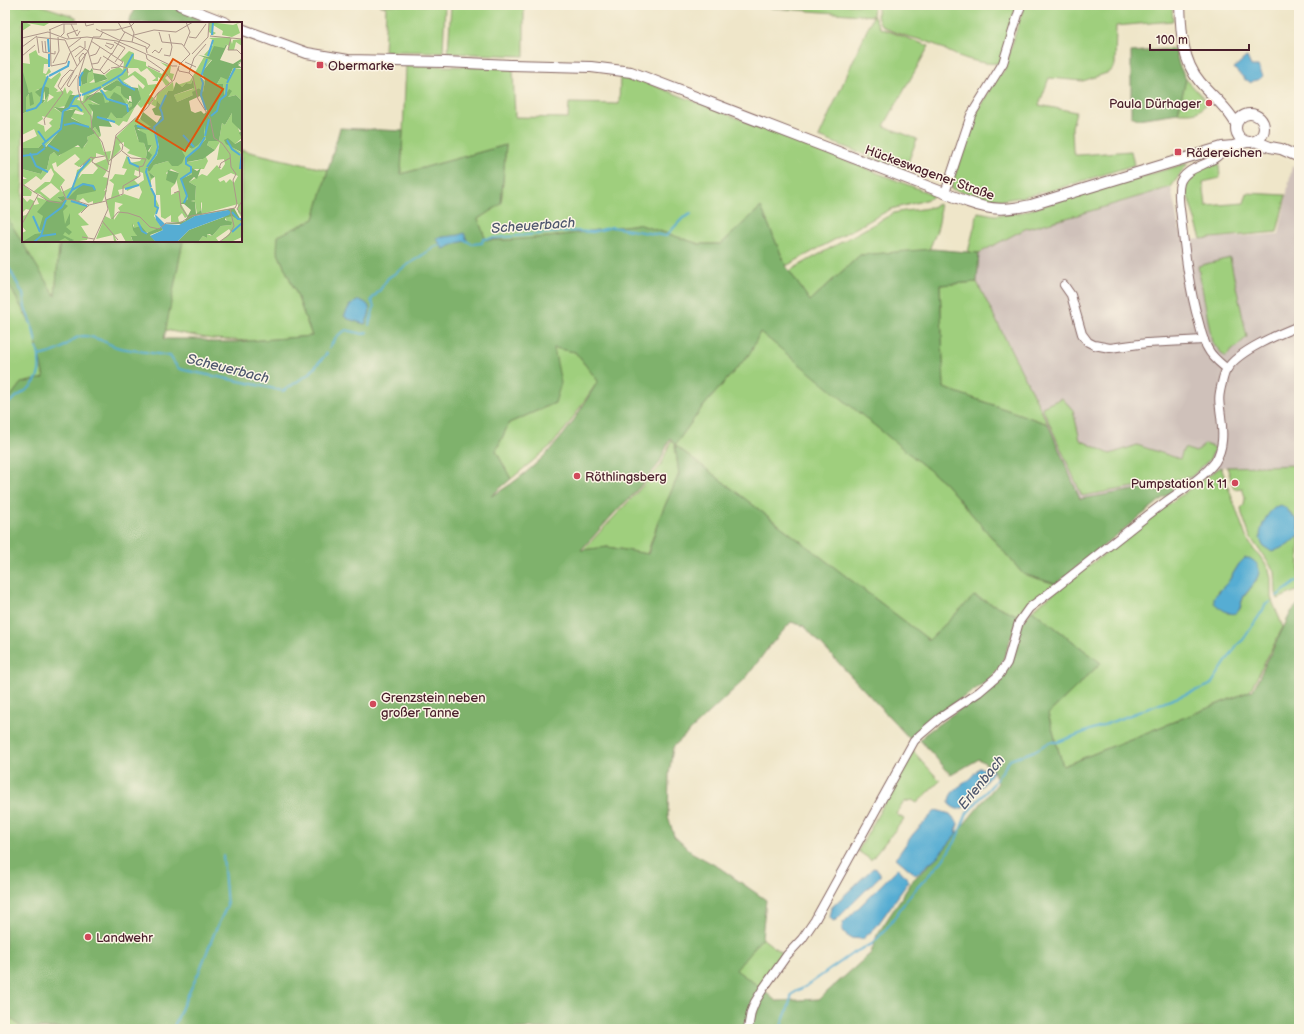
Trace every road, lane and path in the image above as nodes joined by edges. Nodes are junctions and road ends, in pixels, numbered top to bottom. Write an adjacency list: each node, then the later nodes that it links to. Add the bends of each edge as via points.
1 (180, 5): 4 (main road)
2 (1021, 5): 14 (street, via 1003,63 971,115)
3 (1180, 5): 6 (main road, via 1184,46 1189,65 1199,82)
4 (223, 22)
5 (242, 29): 14 (main road, Hückeswagener Straße, via 307,53 348,60 621,70 641,75)
6 (1222, 104): 7 (main road); 8 (main road)
7 (1245, 115): 8 (main road, via 1240,119); 9 (main road, via 1251,114 1260,118)
8 (1236, 129): 10 (main road, via 1241,139); 11 (main road, Hückeswagener Straße, via 1232,140)
9 (1264, 131): 10 (main road, via 1261,137); 12 (main road)
10 (1251, 142): 11 (main road, Hückeswagener Straße); 12 (main road)
11 (1220, 148): 14 (main road, Hückeswagener Straße, via 1067,195 1012,209 987,208); 17 (street, via 1216,158 1188,173 1179,188 1190,284)
12 (1281, 149): 13 (main road)
13 (1299, 157)
14 (945, 193)
15 (1064, 285): 17 (street, via 1071,295 1082,334 1094,345 1110,348)
16 (1299, 326): 18 (street, via 1251,349)
17 (1204, 340): 18 (street, via 1207,349)
18 (1227, 368): 19 (street, via 1218,397 1223,436 1215,462 1206,472 1029,608 1019,622 1007,662 999,675 940,718 914,742 815,920 755,1002)
19 (748, 1029)

